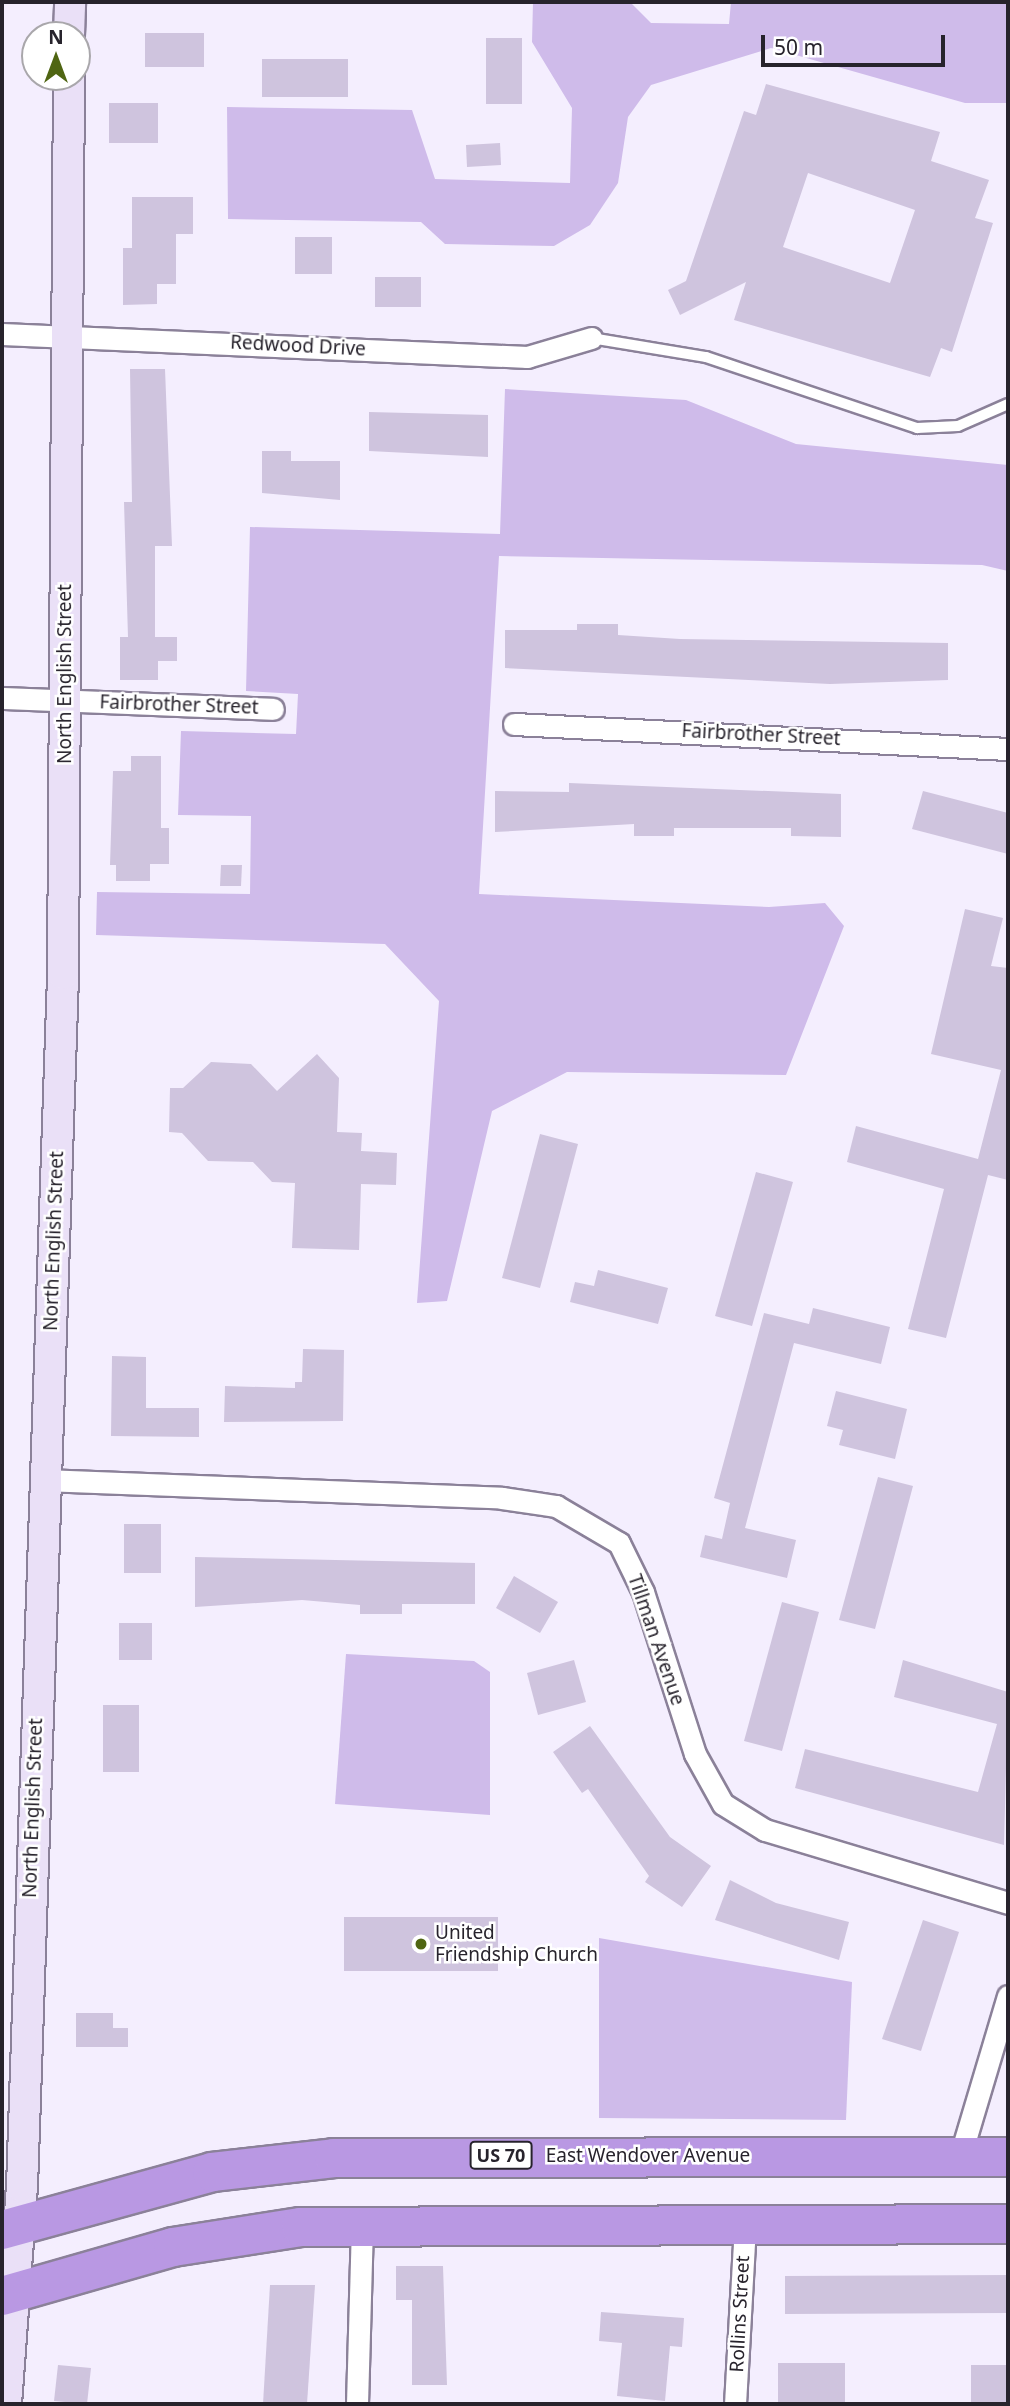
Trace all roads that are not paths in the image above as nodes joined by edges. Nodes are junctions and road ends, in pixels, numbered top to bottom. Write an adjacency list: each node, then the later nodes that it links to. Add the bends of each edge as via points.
1 (70, 2): 2 (street)
2 (69, 21)
3 (69, 91): 5 (street, North English Street)
4 (2, 334): 5 (street, Redwood Drive)
5 (66, 336): 6 (street, Redwood Drive, via 527,357); 9 (street, North English Street)
6 (591, 338): 7 (lane, via 706,357 917,428 958,426)
7 (1008, 404)
8 (2, 698): 9 (street, Fairbrother Street)
9 (65, 700): 10 (street, Fairbrother Street); 13 (street, North English Street, via 63,988)
10 (273, 709)
11 (514, 724): 12 (street, Fairbrother Street)
12 (1008, 749)
13 (43, 1480): 14 (street, Tillman Avenue, via 502,1498 556,1506 619,1543 643,1592 695,1754 723,1804 765,1830); 21 (street, North English Street)
14 (1008, 1903)
15 (1008, 1996): 16 (street)
16 (960, 2157): 17 (highway, East Wendover Avenue / US 70); 21 (highway, East Wendover Avenue / US 70, via 334,2158 212,2172)
17 (1008, 2157)
18 (362, 2224): 19 (highway); 22 (highway, via 173,2247); 24 (street)
19 (745, 2224): 20 (highway); 25 (street, Rollins Street)
20 (1008, 2224)
21 (10, 2227): 22 (street, North English Street)
22 (8, 2294): 23 (street, North English Street)
23 (6, 2404)
24 (357, 2404)
25 (735, 2404)

